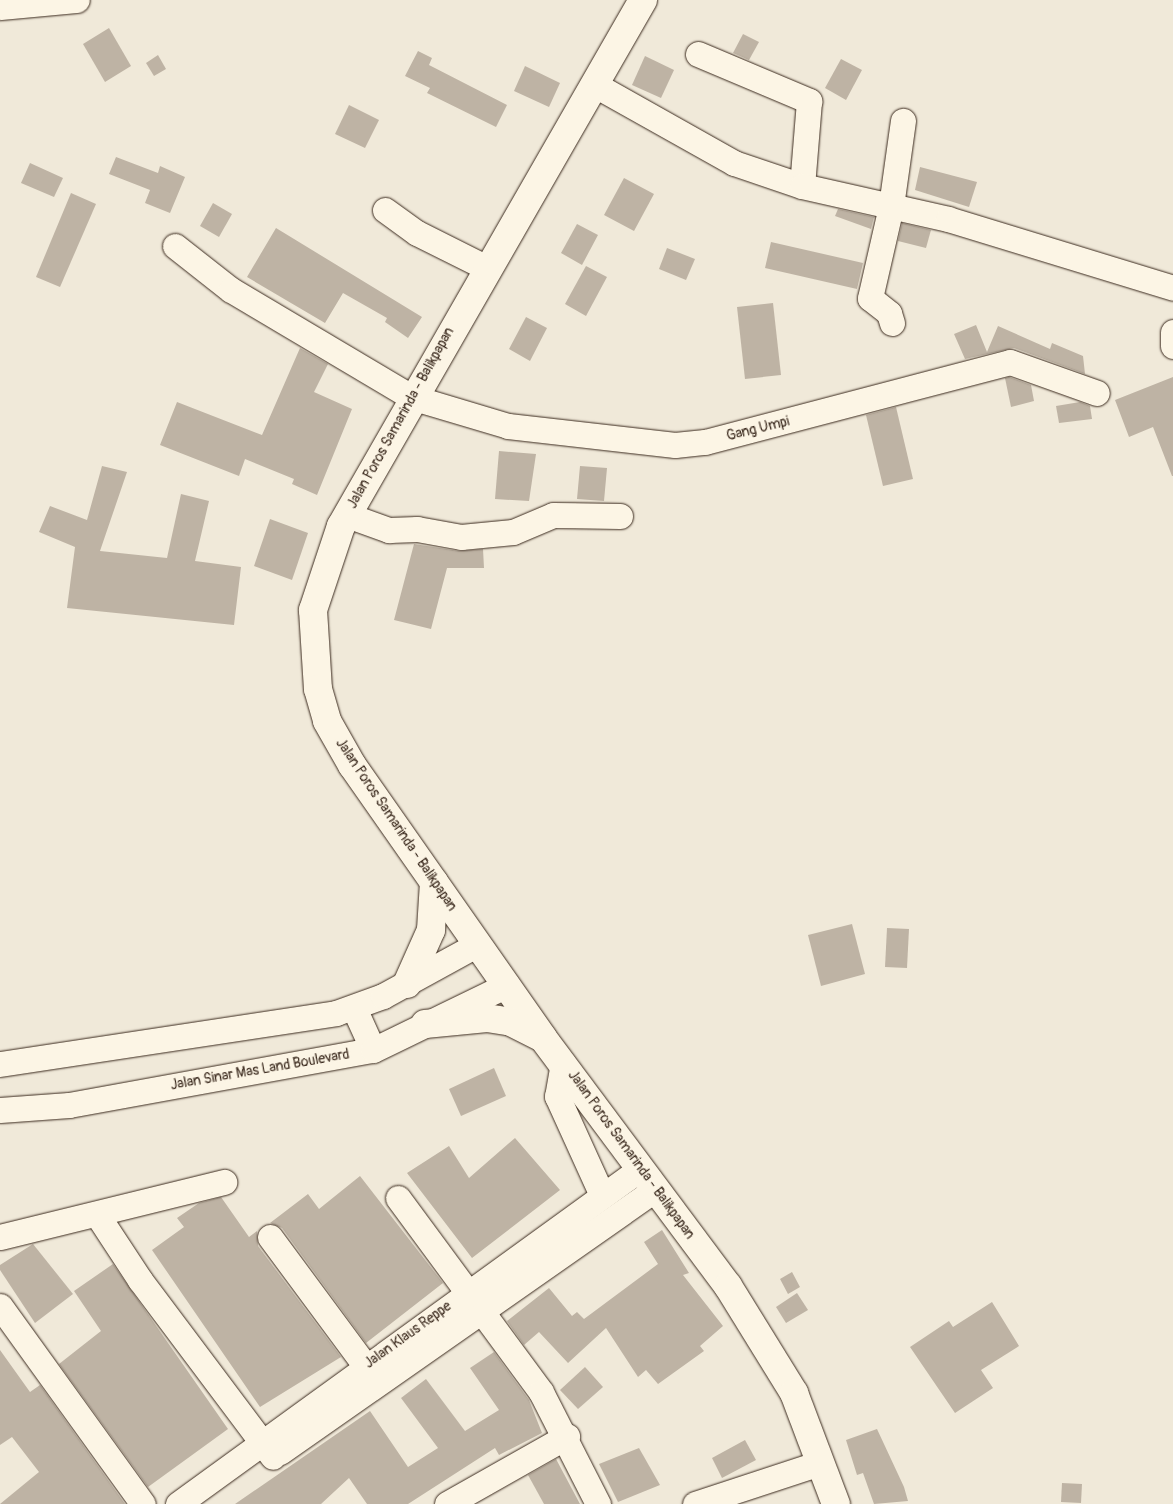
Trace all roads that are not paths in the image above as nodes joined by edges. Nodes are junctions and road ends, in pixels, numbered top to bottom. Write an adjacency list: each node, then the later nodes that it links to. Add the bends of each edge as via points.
1 (77, 0): 3 (street)
2 (643, 0): 5 (highway, Jalan Poros Samarinda - Balikpapan)
3 (4, 5)
4 (698, 54): 7 (street, via 809,101)
5 (597, 86): 7 (street, via 734,163); 11 (highway, Jalan Poros Samarinda - Balikpapan)
6 (903, 121): 8 (street)
7 (802, 186): 8 (street)
8 (892, 206): 12 (street); 13 (street, via 870,298 889,313)
9 (385, 210): 11 (street, via 410,229)
10 (175, 246): 17 (street, Gang Umpi, via 231,290)
11 (487, 268): 17 (highway, Jalan Poros Samarinda - Balikpapan)
12 (1173, 288)
13 (892, 323)
14 (1173, 332): 15 (street)
15 (1173, 346)
16 (1097, 393): 17 (street, Gang Umpi, via 1026,365 998,364 824,413 675,445 508,426)
17 (411, 397): 18 (highway, Jalan Poros Samarinda - Balikpapan)
18 (346, 515): 19 (street, via 389,530 417,529 460,538 513,532 553,516); 20 (highway, Jalan Poros Samarinda - Balikpapan, via 313,610 318,689 327,721 352,765)
19 (620, 516)
20 (434, 882): 21 (highway, Jalan Poros Samarinda - Balikpapan); 22 (highway, via 431,930)
21 (478, 944): 22 (street); 23 (highway, Jalan Poros Samarinda - Balikpapan)
22 (407, 984): 24 (street)
23 (507, 984): 25 (street, Jalan Sinar Mas Land Boulevard); 26 (highway, Jalan Poros Samarinda - Balikpapan)
24 (354, 1008): 27 (street); 29 (street)
25 (425, 1024): 26 (highway, via 487,1018 511,1022); 27 (street, Jalan Sinar Mas Land Boulevard)
26 (543, 1038): 28 (highway, Jalan Poros Samarinda - Balikpapan)
27 (373, 1050): 30 (street, Jalan Sinar Mas Land Boulevard, via 69,1105)
28 (563, 1063): 31 (highway, Jalan Poros Samarinda - Balikpapan, via 623,1140); 34 (street, via 557,1096)
29 (0, 1064)
30 (0, 1110)
31 (647, 1179): 34 (street, Jalan Klaus Reppe); 36 (street, Jalan Klaus Reppe); 44 (highway, Jalan Poros Samarinda - Balikpapan, via 728,1286 794,1393)
32 (224, 1182): 35 (street)
33 (398, 1198): 39 (street)
34 (597, 1198): 36 (street); 39 (street, Jalan Klaus Reppe)
35 (98, 1216): 37 (street); 43 (street)
36 (609, 1221): 39 (street, Jalan Klaus Reppe)
37 (0, 1237)
38 (270, 1237): 41 (street)
39 (475, 1300): 41 (street, Jalan Klaus Reppe); 42 (street)
40 (0, 1306): 45 (street)
41 (372, 1374): 43 (street, Jalan Klaus Reppe)
42 (567, 1436): 48 (street); 49 (street)
43 (268, 1451): 46 (street, Jalan Klaus Reppe); 47 (street, Jalan Klaus Reppe)
44 (820, 1463): 50 (street); 51 (highway, Jalan Poros Samarinda - Balikpapan)
45 (143, 1504)
46 (178, 1504)
47 (206, 1504)
48 (447, 1504)
49 (598, 1504)
50 (696, 1504)
51 (836, 1504)

